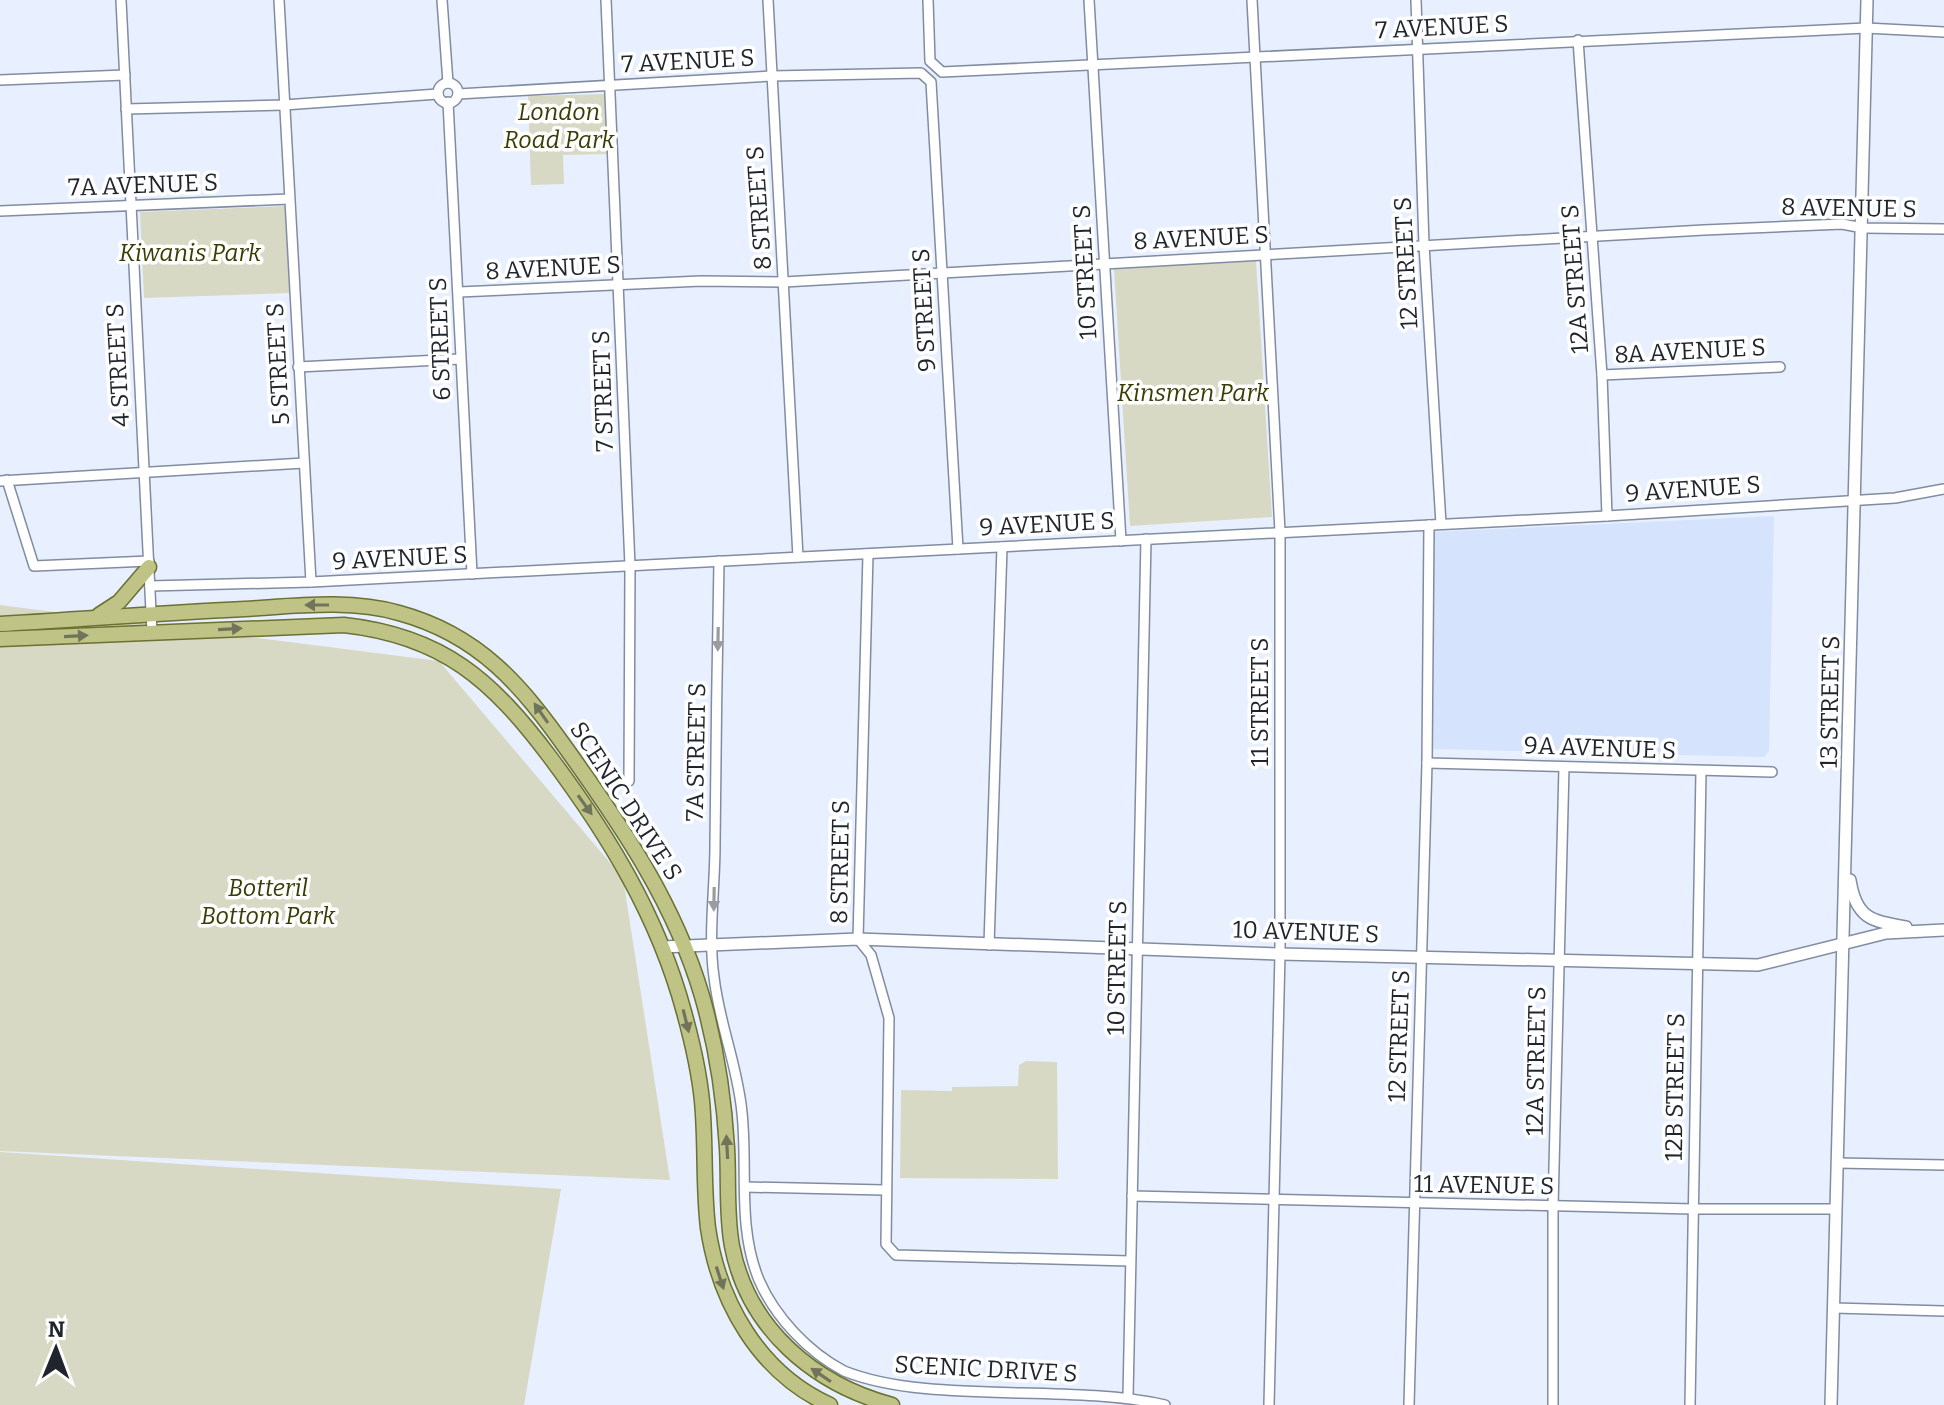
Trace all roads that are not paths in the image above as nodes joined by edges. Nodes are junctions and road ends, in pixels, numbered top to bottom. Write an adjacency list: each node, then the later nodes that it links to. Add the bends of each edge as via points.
1 (121, 0): 18 (street, 4 STREET S)
2 (279, 0): 26 (street, 5 STREET S)
3 (442, 0): 21 (street)
4 (606, 0): 22 (street, 7 STREET S)
5 (768, 0): 19 (street, 8 STREET S)
6 (928, 0): 16 (street, 7 AVENUE S, via 930,61 942,72)
7 (1089, 0): 16 (street, 10 STREET S)
8 (1252, 0): 15 (street, 11 STREET S)
9 (1416, 0): 14 (street, 12 STREET S)
10 (1867, 0): 11 (street, 13 STREET S)
11 (1866, 28): 12 (street, 7 AVENUE S); 13 (street, 7 AVENUE S); 31 (street, 13 STREET S)
12 (1944, 32)
13 (1578, 40): 14 (street, 7 AVENUE S); 33 (street, 12A STREET S)
14 (1419, 48): 15 (street, 7 AVENUE S); 34 (street, 12 STREET S)
15 (1254, 56): 16 (street, 7 AVENUE S); 35 (street, 11 STREET S)
16 (1092, 64): 36 (street, 10 STREET S)
17 (921, 73): 19 (street, 7 AVENUE S); 37 (street, 9 STREET S, via 931,82)
18 (125, 75): 20 (street); 27 (street, 4 STREET S)
19 (772, 76): 22 (street, 7 AVENUE S); 38 (street, 8 STREET S)
20 (0, 80)
21 (448, 83): 23 (street); 24 (street)
22 (610, 86): 24 (street, 7 AVENUE S); 39 (street, 7 STREET S)
23 (438, 94): 25 (street); 26 (street)
24 (458, 94): 25 (street)
25 (448, 102): 40 (street, 6 STREET S)
26 (284, 105): 27 (street); 28 (street, 5 STREET S)
27 (126, 109): 29 (street, 4 STREET S)
28 (289, 199): 29 (street, 7A AVENUE S); 42 (street, 5 STREET S)
29 (130, 205): 30 (street, 7A AVENUE S); 46 (street, 4 STREET S)
30 (0, 211)
31 (1863, 228): 32 (street, 8 AVENUE S); 33 (street, 8 AVENUE S, via 1842,224); 49 (street, 13 STREET S)
32 (1944, 229)
33 (1593, 236): 34 (street, 8 AVENUE S); 44 (street, 12A STREET S)
34 (1424, 245): 35 (street, 8 AVENUE S); 51 (street, 12 STREET S)
35 (1265, 254): 36 (street, 8 AVENUE S); 53 (street, 11 STREET S)
36 (1104, 263): 37 (street, 8 AVENUE S); 55 (street, 10 STREET S)
37 (942, 273): 38 (street, 8 AVENUE S); 57 (street, 9 STREET S)
38 (784, 282): 39 (street, 8 AVENUE S); 59 (street, 8 STREET S)
39 (619, 284): 40 (street, 8 AVENUE S); 62 (street, 7 STREET S)
40 (459, 292): 41 (street, 6 STREET S)
41 (460, 359): 42 (street); 63 (street, 6 STREET S)
42 (298, 367): 45 (street, 5 STREET S)
43 (1780, 367): 44 (street, 8A AVENUE S)
44 (1602, 375): 50 (street, 12A STREET S)
45 (304, 463): 46 (street); 64 (street, 5 STREET S)
46 (145, 473): 47 (street); 61 (street, 4 STREET S)
47 (3, 480): 61 (street, via 34,566)
48 (1944, 489): 49 (street, 9 AVENUE S)
49 (1857, 500): 50 (street, 9 AVENUE S); 76 (street, 13 STREET S)
50 (1607, 516): 51 (street, 9 AVENUE S)
51 (1441, 524): 52 (street, 9 AVENUE S)
52 (1429, 525): 53 (street, 9 AVENUE S); 71 (street, 12 STREET S)
53 (1280, 532): 54 (street, 9 AVENUE S); 86 (street, 11 STREET S)
54 (1146, 539): 55 (street, 9 AVENUE S); 85 (street, 10 STREET S)
55 (1121, 541): 56 (street, 9 AVENUE S)
56 (1002, 547): 57 (street, 9 AVENUE S); 83 (street)
57 (958, 549): 58 (street, 9 AVENUE S)
58 (868, 554): 59 (street, 9 AVENUE S); 79 (street, 8 STREET S)
59 (798, 557): 60 (street, 9 AVENUE S)
60 (719, 561): 62 (street, 9 AVENUE S); 81 (street, 7A STREET S, one-way to 81)
61 (149, 564): 65 (street, 4 STREET S); 67 (main road, via 119,602)
62 (630, 566): 63 (street, 9 AVENUE S); 75 (street, 7 STREET S)
63 (472, 574): 64 (street, 9 AVENUE S)
64 (311, 582): 65 (street, 9 AVENUE S)
65 (150, 586): 66 (street, 4 STREET S)
66 (153, 614): 67 (main road, SCENIC DRIVE S); 69 (street, 4 STREET S); 82 (main road, SCENIC DRIVE S, one-way to 66, via 646,865 595,788 531,699 474,646 431,623 376,607)
67 (95, 618): 68 (main road, SCENIC DRIVE S)
68 (0, 624)
69 (152, 632): 70 (main road, SCENIC DRIVE S, one-way to 69); 84 (main road, SCENIC DRIVE S, one-way to 84, via 344,625 420,641 460,662 526,725 590,811 638,888)
70 (0, 639)
71 (1427, 763): 72 (street, 9A AVENUE S); 87 (street, 12 STREET S)
72 (1564, 767): 73 (street, 9A AVENUE S); 88 (street, 12A STREET S)
73 (1701, 771): 74 (street, 9A AVENUE S); 89 (street, 12B STREET S)
74 (1772, 772)
75 (629, 781)
76 (1848, 863): 77 (street, via 1861,912 1870,920); 80 (street, 13 STREET S)
77 (1918, 930): 78 (street, 10 AVENUE S); 80 (street, 10 AVENUE S)
78 (1944, 930)
79 (858, 939): 81 (street, 10 AVENUE S); 83 (street, 10 AVENUE S); 93 (street, 8 STREET S, via 871,955 889,1018)
80 (1843, 942): 89 (street, 10 AVENUE S, via 1758,965); 90 (street, 13 STREET S)
81 (714, 943): 82 (street, 10 AVENUE S); 92 (street, SCENIC DRIVE S, via 714,978 742,1112)
82 (685, 945): 84 (street, 10 AVENUE S); 105 (main road, SCENIC DRIVE S, one-way to 82, via 855,1395 804,1364 764,1322 748,1291 733,1248 713,1041)
83 (989, 945): 85 (street, 10 AVENUE S)
84 (662, 947): 104 (main road, SCENIC DRIVE S, one-way to 104, via 697,1067 708,1227 721,1283 767,1361)
85 (1138, 949): 86 (street, 10 AVENUE S); 94 (street, 10 STREET S)
86 (1280, 954): 87 (street, 10 AVENUE S); 95 (street, 11 STREET S)
87 (1422, 957): 88 (street, 10 AVENUE S); 96 (street, 12 STREET S)
88 (1558, 961): 89 (street, 10 AVENUE S); 97 (street, 12A STREET S)
89 (1697, 964): 98 (street, 12B STREET S)
90 (1837, 1163): 91 (street); 99 (street, 13 STREET S)
91 (1944, 1165)
92 (745, 1187): 93 (street); 103 (street, SCENIC DRIVE S, via 747,1241 760,1281 787,1325 843,1370 901,1390)
93 (884, 1190): 100 (street, 8 STREET S, via 884,1239 896,1255)
94 (1132, 1196): 95 (street, 11 AVENUE S); 100 (street, 10 STREET S)
95 (1272, 1201): 96 (street, 11 AVENUE S); 107 (street, 11 STREET S)
96 (1415, 1204): 97 (street, 11 AVENUE S); 108 (street, 12 STREET S)
97 (1553, 1207): 98 (street, 11 AVENUE S); 109 (street, 12A STREET S)
98 (1693, 1209): 99 (street, 11 AVENUE S); 110 (street, 12B STREET S)
99 (1836, 1209): 101 (street, 13 STREET S)
100 (1130, 1261): 103 (street, 10 STREET S)
101 (1834, 1308): 102 (street); 111 (street, 13 STREET S)
102 (1944, 1311)
103 (1128, 1397): 106 (street, SCENIC DRIVE S)
104 (830, 1405)
105 (892, 1405)
106 (1165, 1405)
107 (1269, 1405)
108 (1409, 1405)
109 (1553, 1405)
110 (1690, 1405)
111 (1831, 1405)

